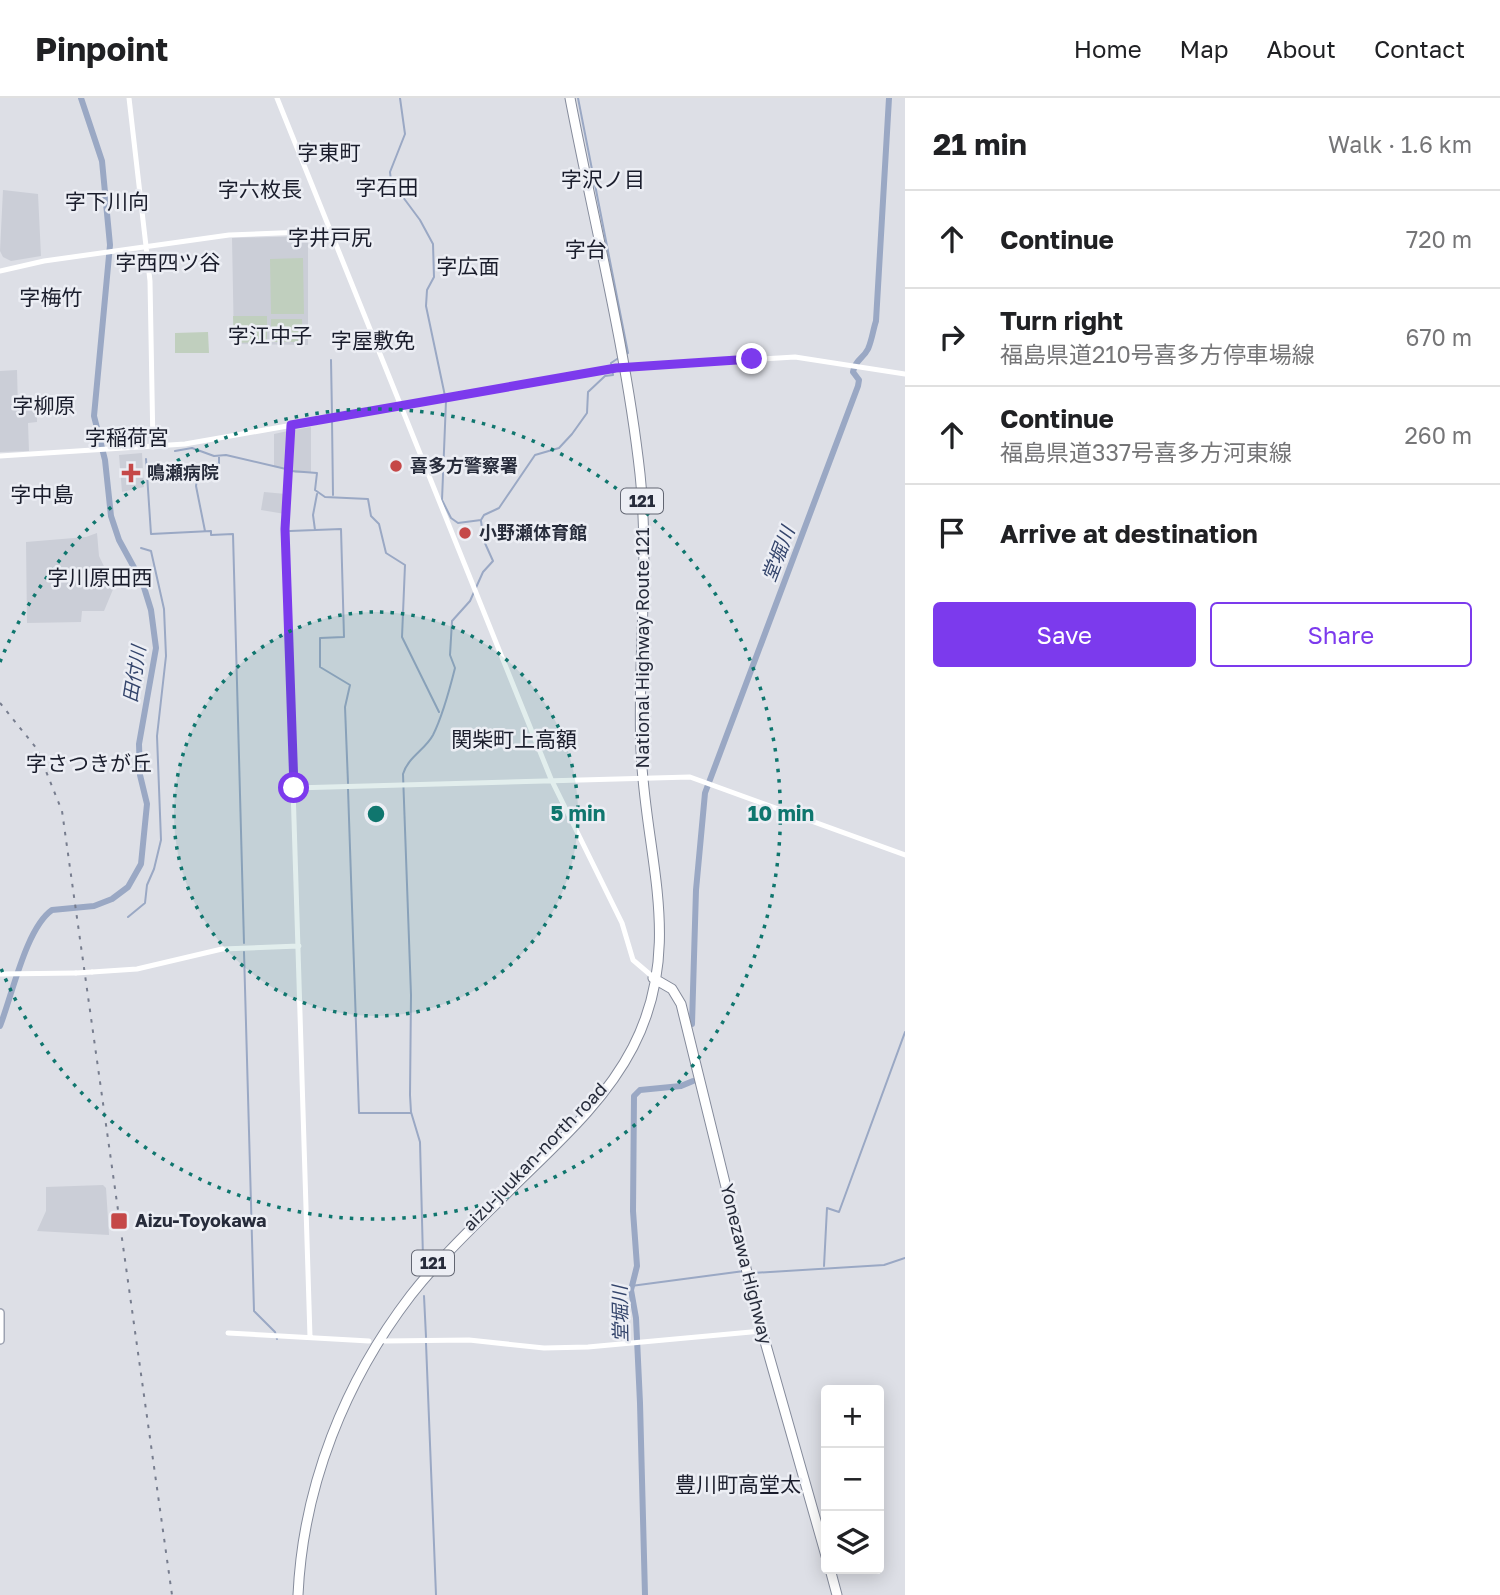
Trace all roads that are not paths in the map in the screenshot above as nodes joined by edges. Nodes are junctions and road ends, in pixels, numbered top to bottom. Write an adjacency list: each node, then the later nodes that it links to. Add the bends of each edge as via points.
1 (129, 98): 5 (street)
2 (277, 98): 4 (street)
3 (570, 98): 7 (highway, National Highway Route 121 / 121)
4 (330, 231): 5 (street, via 229,234); 9 (street)
5 (147, 248): 6 (street); 11 (street)
6 (0, 271)
7 (622, 367): 8 (street, via 795,357); 9 (street); 13 (highway, National Highway Route 121 / 121, via 643,523)
8 (905, 374)
9 (400, 408): 10 (street); 14 (street)
10 (291, 425): 11 (street); 15 (street, via 285,529)
11 (153, 447): 12 (street)
12 (0, 456)
13 (642, 777): 14 (street); 16 (street, via 690,777); 17 (highway, National Highway Route 121 / 121)
14 (551, 779): 15 (street); 20 (street, via 622,923 633,960)
15 (294, 788): 18 (street)
16 (905, 855)
17 (659, 909): 20 (highway, National Highway Route 121 / 121); 20 (highway, National Highway Route 121 / 121, via 662,934)
18 (299, 946): 19 (street, bridge, via 222,949 137,969); 24 (street)
19 (3, 974)
20 (655, 978): 22 (highway, Yonezawa Highway, via 672,989 681,1004); 30 (highway, aizu-juukan-north road / 121, via 640,1033 602,1096 435,1267 374,1350 339,1418 319,1474)
21 (0, 1313): 25 (main road)
22 (762, 1331): 27 (street, via 544,1348 469,1340); 28 (highway, Yonezawa Highway)
23 (228, 1333): 24 (street)
24 (310, 1337): 26 (street)
25 (0, 1340)
26 (369, 1341)
27 (384, 1341)
28 (821, 1538)
29 (831, 1574): 31 (highway)
30 (296, 1595)
31 (837, 1595)

